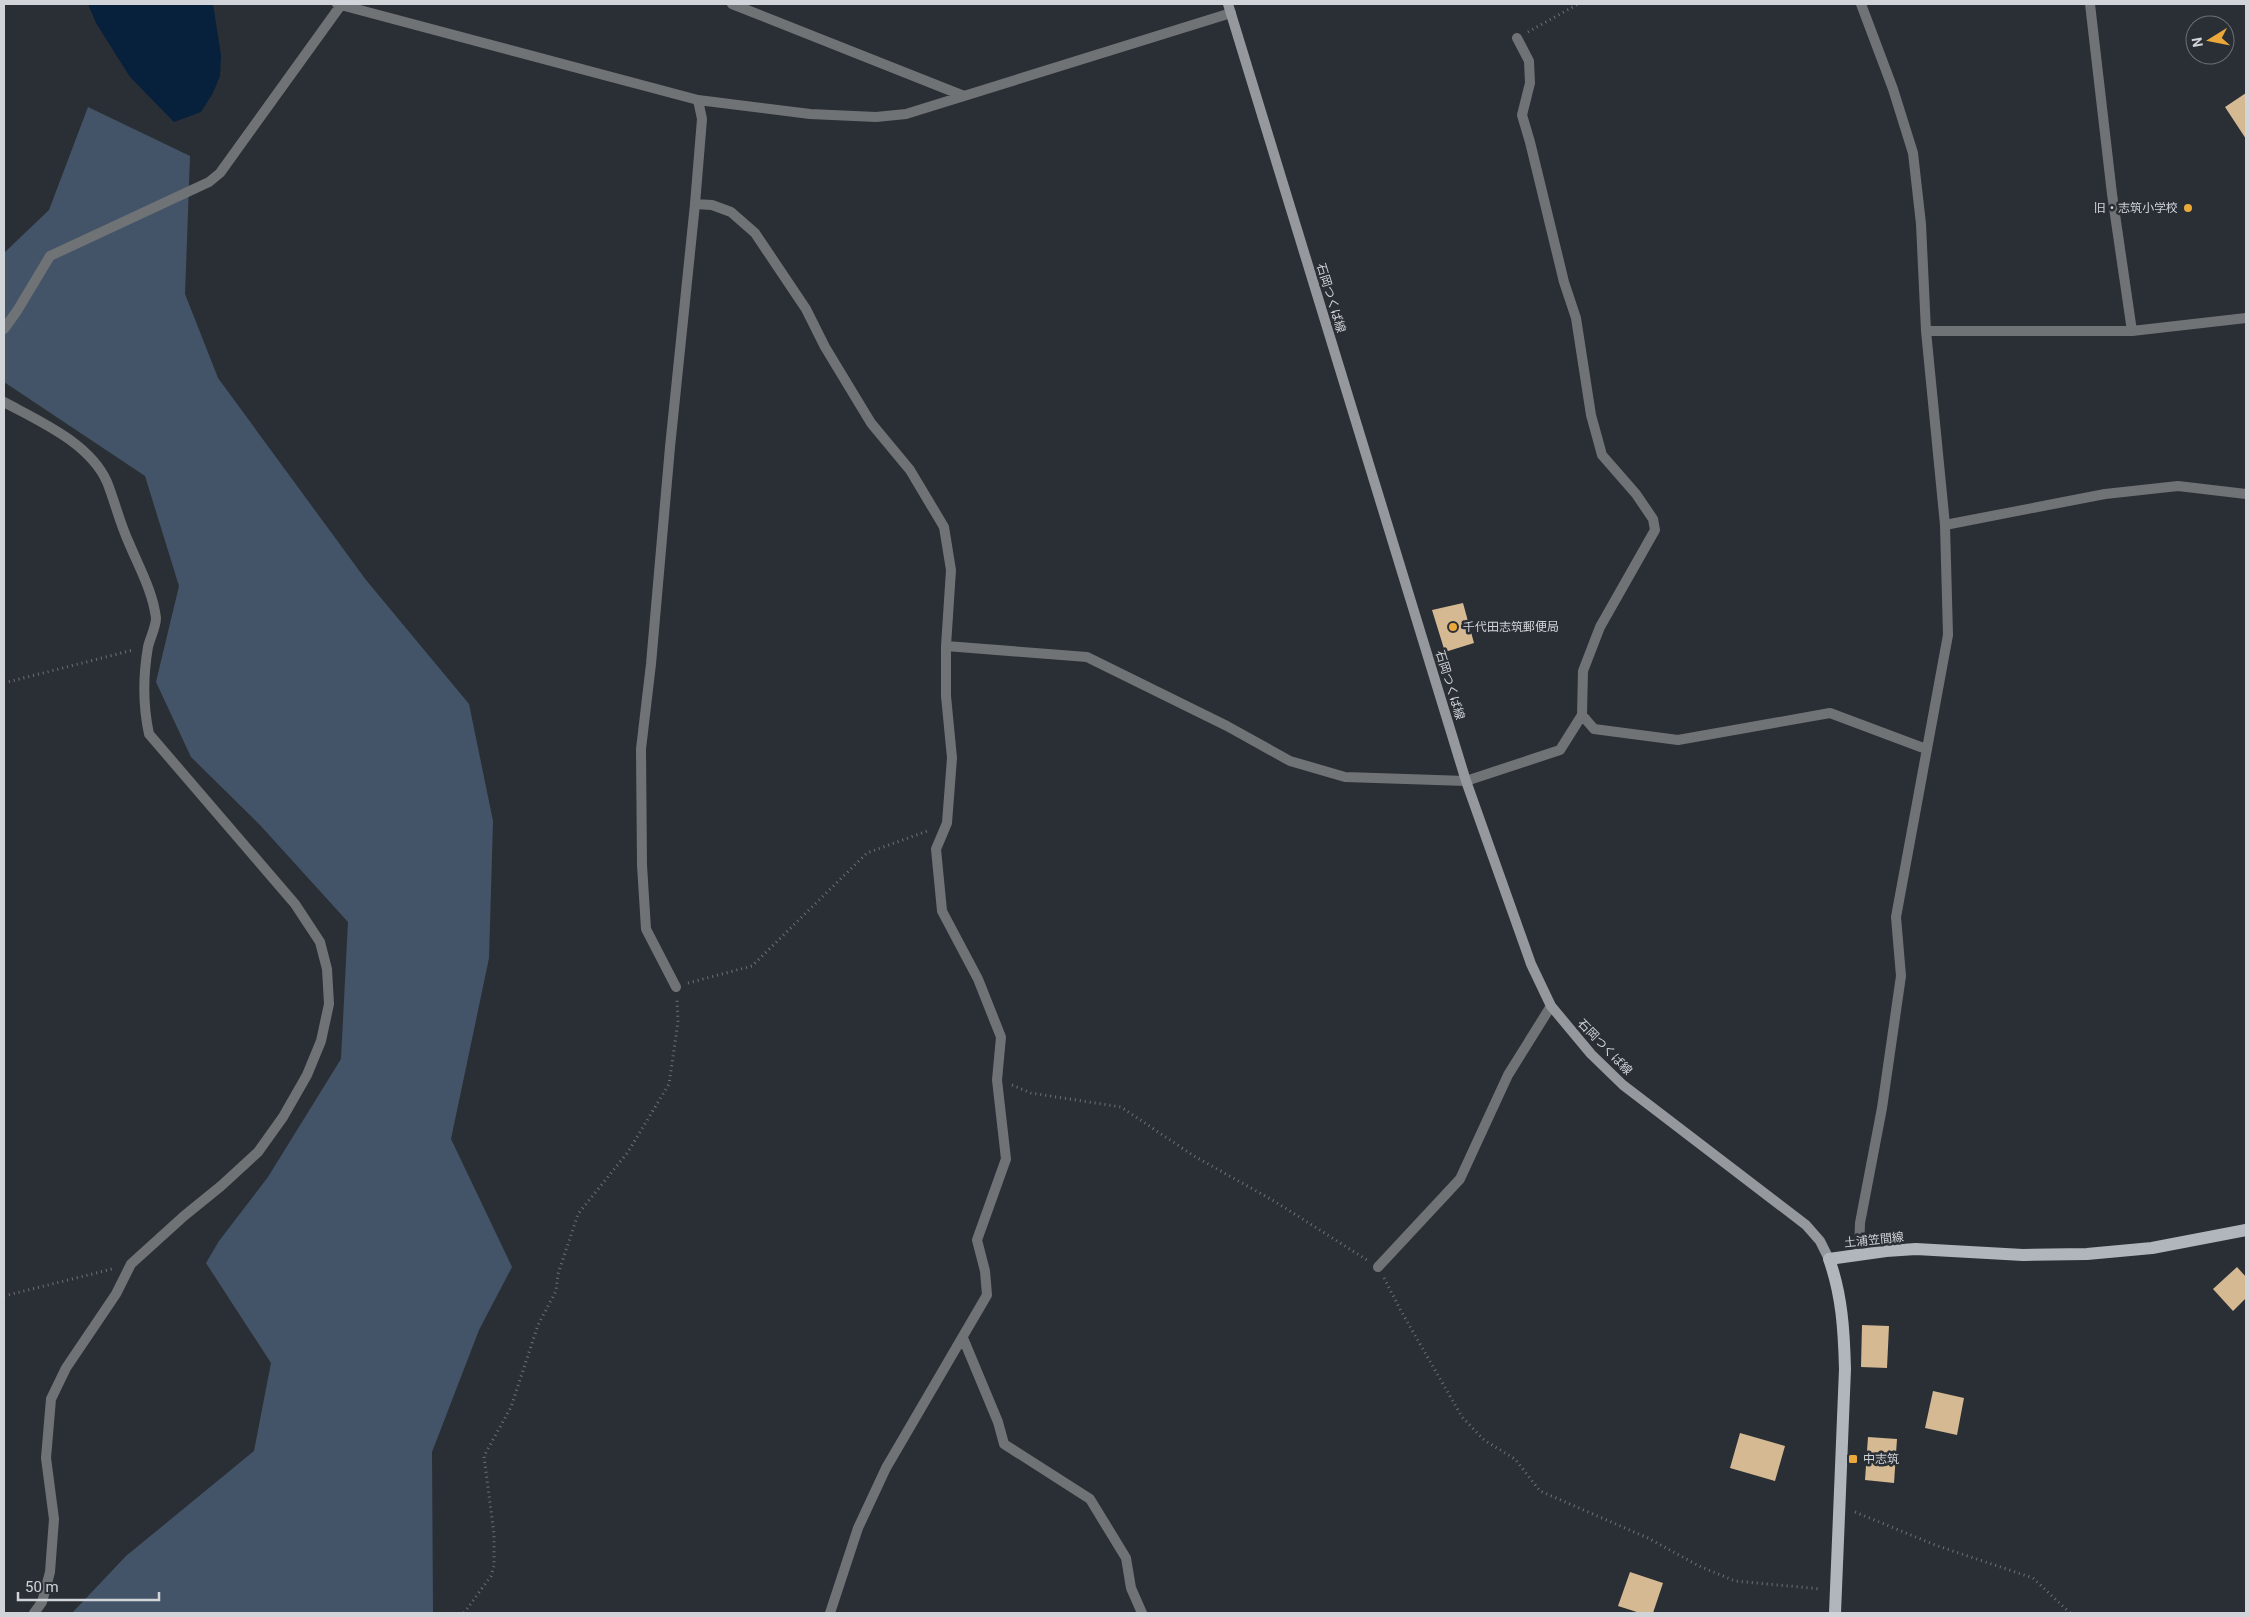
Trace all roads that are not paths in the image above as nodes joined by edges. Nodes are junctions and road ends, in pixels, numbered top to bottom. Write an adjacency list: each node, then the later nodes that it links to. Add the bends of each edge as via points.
1 (339, 4): 8 (street); 11 (street, via 220,173 209,182 50,256)
2 (732, 4): 7 (street)
3 (1861, 4): 12 (street, via 1913,153 1921,224)
4 (2090, 4): 13 (street)
5 (1229, 8): 7 (street); 20 (main road, 石岡つくば線)
6 (1517, 38): 18 (street, via 1529,61 1530,83 1522,115 1576,318 1591,415 1602,455 1636,494 1653,519 1655,530 1600,627 1583,671)
7 (964, 96): 8 (street, via 906,114 876,117 810,114)
8 (698, 100): 9 (street, via 702,119)
9 (695, 204): 17 (street, via 712,205 732,212 755,233 806,309 871,423 910,470 944,527 951,570); 21 (street, via 641,748 646,929)
10 (2246, 318): 13 (street)
11 (4, 329)
12 (1926, 331): 13 (street); 16 (street)
13 (2132, 331)
14 (4, 402): 28 (street, via 53,428 87,454 106,480 127,541 146,580 156,620 148,647 145,675 145,713 149,734 295,904 320,942 327,969 329,1004 321,1040 307,1075 258,1152 131,1264 116,1294 66,1368 51,1399 46,1458 54,1519 53,1537 50,1572 42,1602)
15 (2246, 494): 16 (street, via 2178,486 2105,494)
16 (1946, 525): 19 (street, via 1948,635)
17 (946, 646): 20 (street, via 1087,657 1290,761 1345,777); 27 (street, via 946,696 952,758 947,823 936,849 942,911 978,978 1000,1037 997,1080 1006,1159 977,1240 987,1295)
18 (1582, 715): 19 (street, via 1594,729 1678,740 1830,713); 20 (street, via 1560,750)
19 (1926, 749): 24 (street, via 1896,917 1901,976 1882,1108 1860,1223)
20 (1466, 780): 22 (main road, 石岡つくば線, via 1531,964)
21 (676, 987)
22 (1551, 1006): 25 (main road, 石岡つくば線, via 1591,1054 1623,1085 1806,1225 1820,1241); 26 (street, via 1508,1075 1460,1179)
23 (2246, 1230): 24 (main road, 土浦笠間線, via 2152,1248 2087,1254 1916,1249)
24 (1859, 1254): 25 (main road, 土浦笠間線)
25 (1829, 1259): 31 (main road, 土浦笠間線, via 1840,1300 1845,1368)
26 (1378, 1267)
27 (963, 1338): 29 (street, via 886,1468 858,1528); 30 (street, via 1004,1444 1090,1499 1126,1558 1131,1588)
28 (34, 1613)
29 (830, 1613)
30 (1142, 1613)
31 (1835, 1613)

